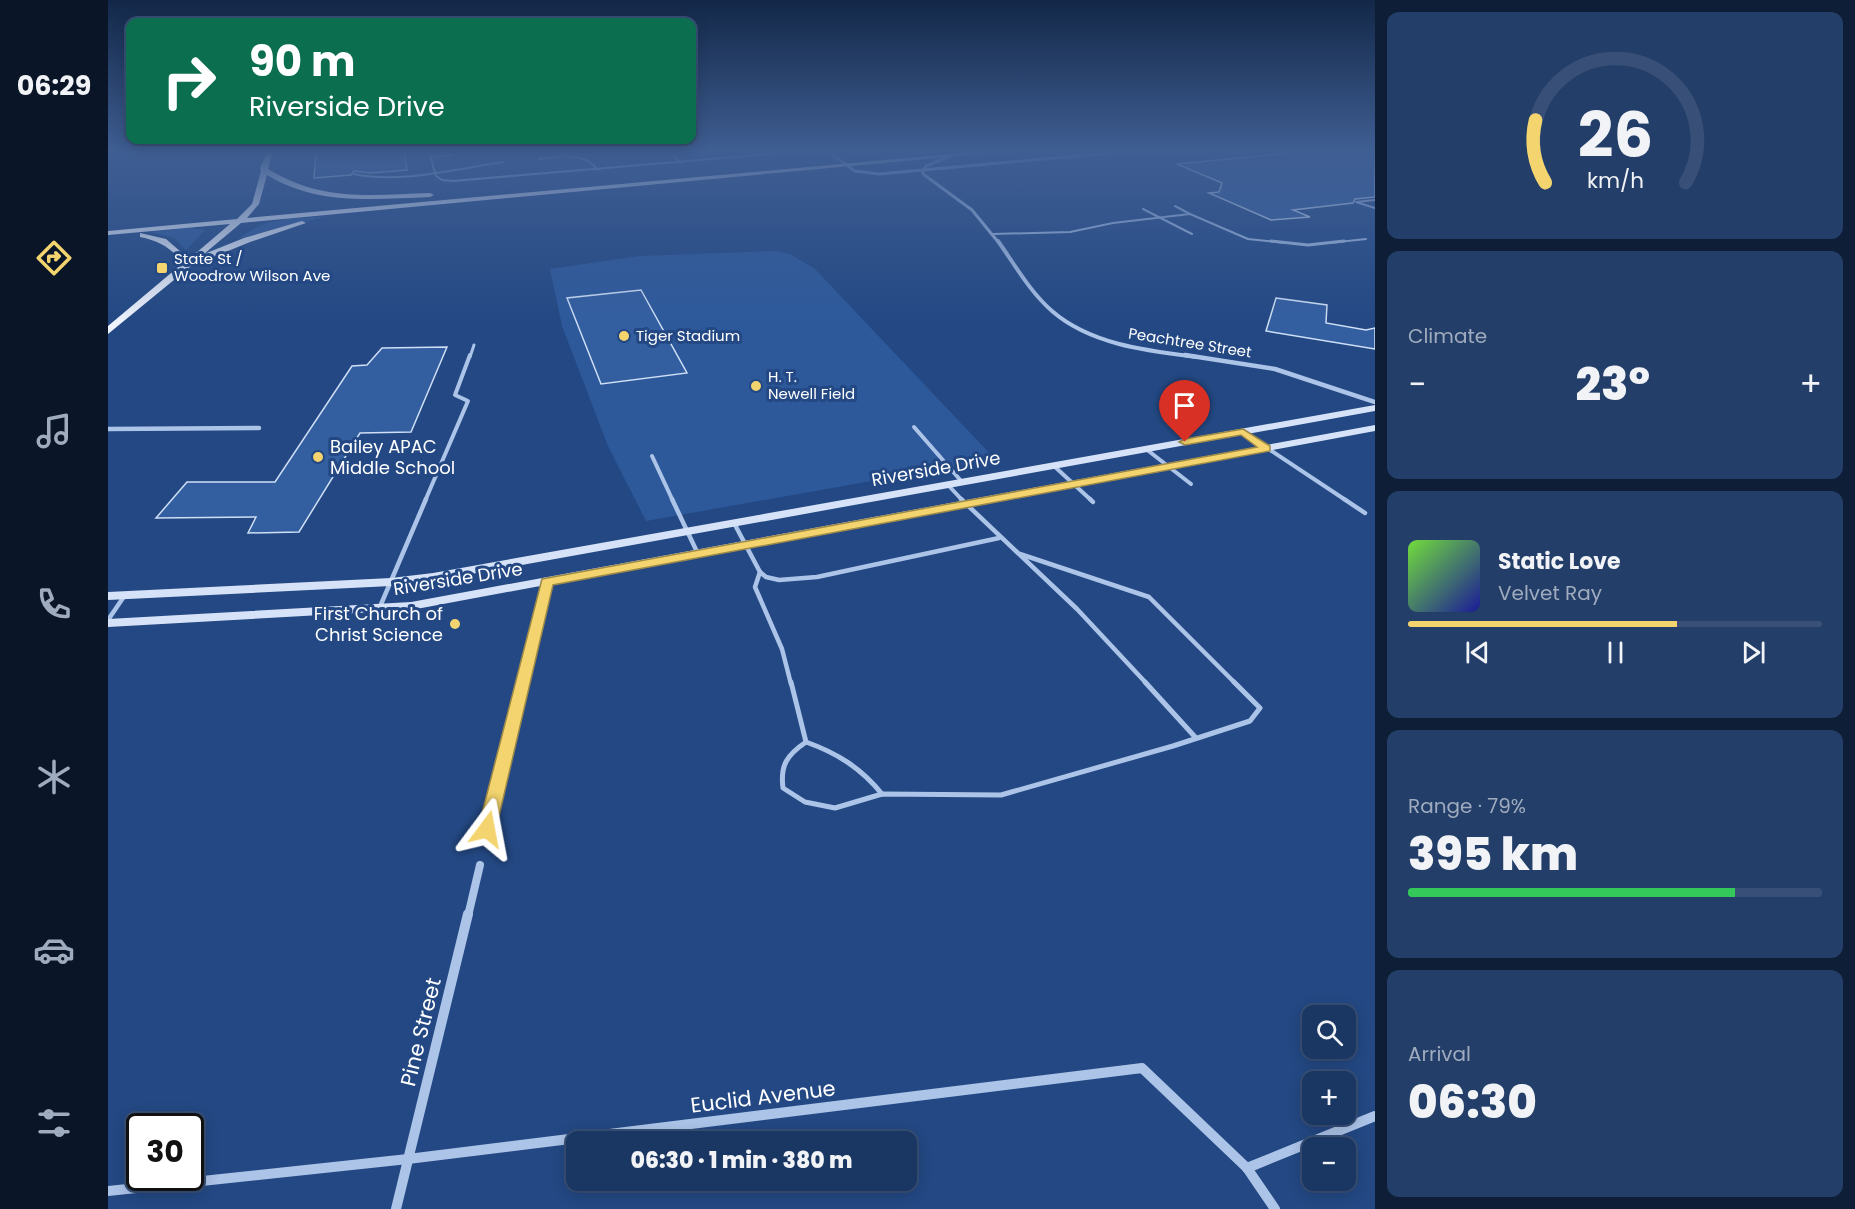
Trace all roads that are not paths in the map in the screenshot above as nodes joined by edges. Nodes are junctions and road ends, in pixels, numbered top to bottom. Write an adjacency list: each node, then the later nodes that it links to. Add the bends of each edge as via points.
1 (252, 208): 8 (main road)
2 (294, 208): 8 (main road)
3 (386, 208): 11 (main road)
4 (388, 208): 17 (main road, via 276,230)
5 (971, 208): 14 (street, Peachtree Street)
6 (1179, 208): 9 (lane)
7 (1143, 209): 10 (lane)
8 (247, 213): 11 (main road); 12 (main road)
9 (1190, 214): 10 (lane); 16 (lane, via 1248,239 1308,245)
10 (1160, 217): 14 (lane, via 1070,232); 15 (lane)
11 (238, 221): 13 (main road); 17 (main road)
12 (108, 226)
13 (108, 234): 17 (main road, via 163,239)
14 (993, 234): 20 (street, Peachtree Street, via 1051,311 1080,328 1147,350 1272,368)
15 (1192, 234)
16 (1366, 239)
17 (188, 264): 18 (main road)
18 (108, 331)
19 (474, 345): 46 (lane, via 454,395 468,401)
20 (1375, 402)
21 (1375, 408): 26 (street, Riverside Drive)
22 (914, 427): 32 (lane)
23 (259, 428): 25 (street)
24 (1375, 428): 27 (street, Riverside Drive)
25 (108, 429)
26 (1243, 432): 27 (lane); 28 (street, Riverside Drive)
27 (1267, 448): 31 (street, Riverside Drive); 38 (lane)
28 (1146, 449): 30 (street, Riverside Drive); 31 (lane)
29 (652, 456): 40 (lane)
30 (1054, 466): 32 (street, Riverside Drive); 33 (lane)
31 (1169, 466): 33 (street, Riverside Drive); 34 (lane)
32 (962, 482): 35 (street, Riverside Drive)
33 (1074, 484): 36 (lane); 37 (street, Riverside Drive)
34 (1191, 484)
35 (948, 485): 37 (lane); 39 (street, Riverside Drive)
36 (1094, 502)
37 (965, 504): 41 (lane); 42 (street, Riverside Drive)
38 (1365, 513)
39 (734, 523): 40 (street, Riverside Drive); 42 (lane)
40 (688, 531): 43 (lane); 46 (street, Riverside Drive)
41 (999, 538): 44 (lane); 45 (lane, via 817,577 778,580)
42 (745, 545): 43 (street, Riverside Drive); 45 (lane)
43 (698, 554): 47 (street, Riverside Drive)
44 (1020, 554): 52 (lane, via 1078,610); 52 (lane, via 1149,597 1260,708 1250,721)
45 (760, 572): 53 (lane, via 755,587 782,649)
46 (391, 582): 48 (street, Riverside Drive); 50 (lane)
47 (547, 582): 50 (street, Riverside Drive); 55 (street)
48 (125, 595): 49 (street, Riverside Drive); 51 (lane)
49 (108, 596)
50 (379, 609): 51 (street, Riverside Drive)
51 (108, 621)
52 (1196, 738): 54 (lane, via 1001,795)
53 (806, 742): 54 (lane, via 852,762); 54 (lane, via 786,756 780,770 783,788 805,802 835,808)
54 (882, 794)
55 (487, 829)
56 (480, 865): 58 (street, Pine Street)
57 (1375, 1116): 59 (street)
58 (408, 1159): 59 (street, Euclid Avenue, via 1142,1068); 60 (street, Euclid Avenue); 61 (street, Pine Street)
59 (1247, 1168): 62 (street)
60 (108, 1191)
61 (396, 1209)
62 (1275, 1209)

